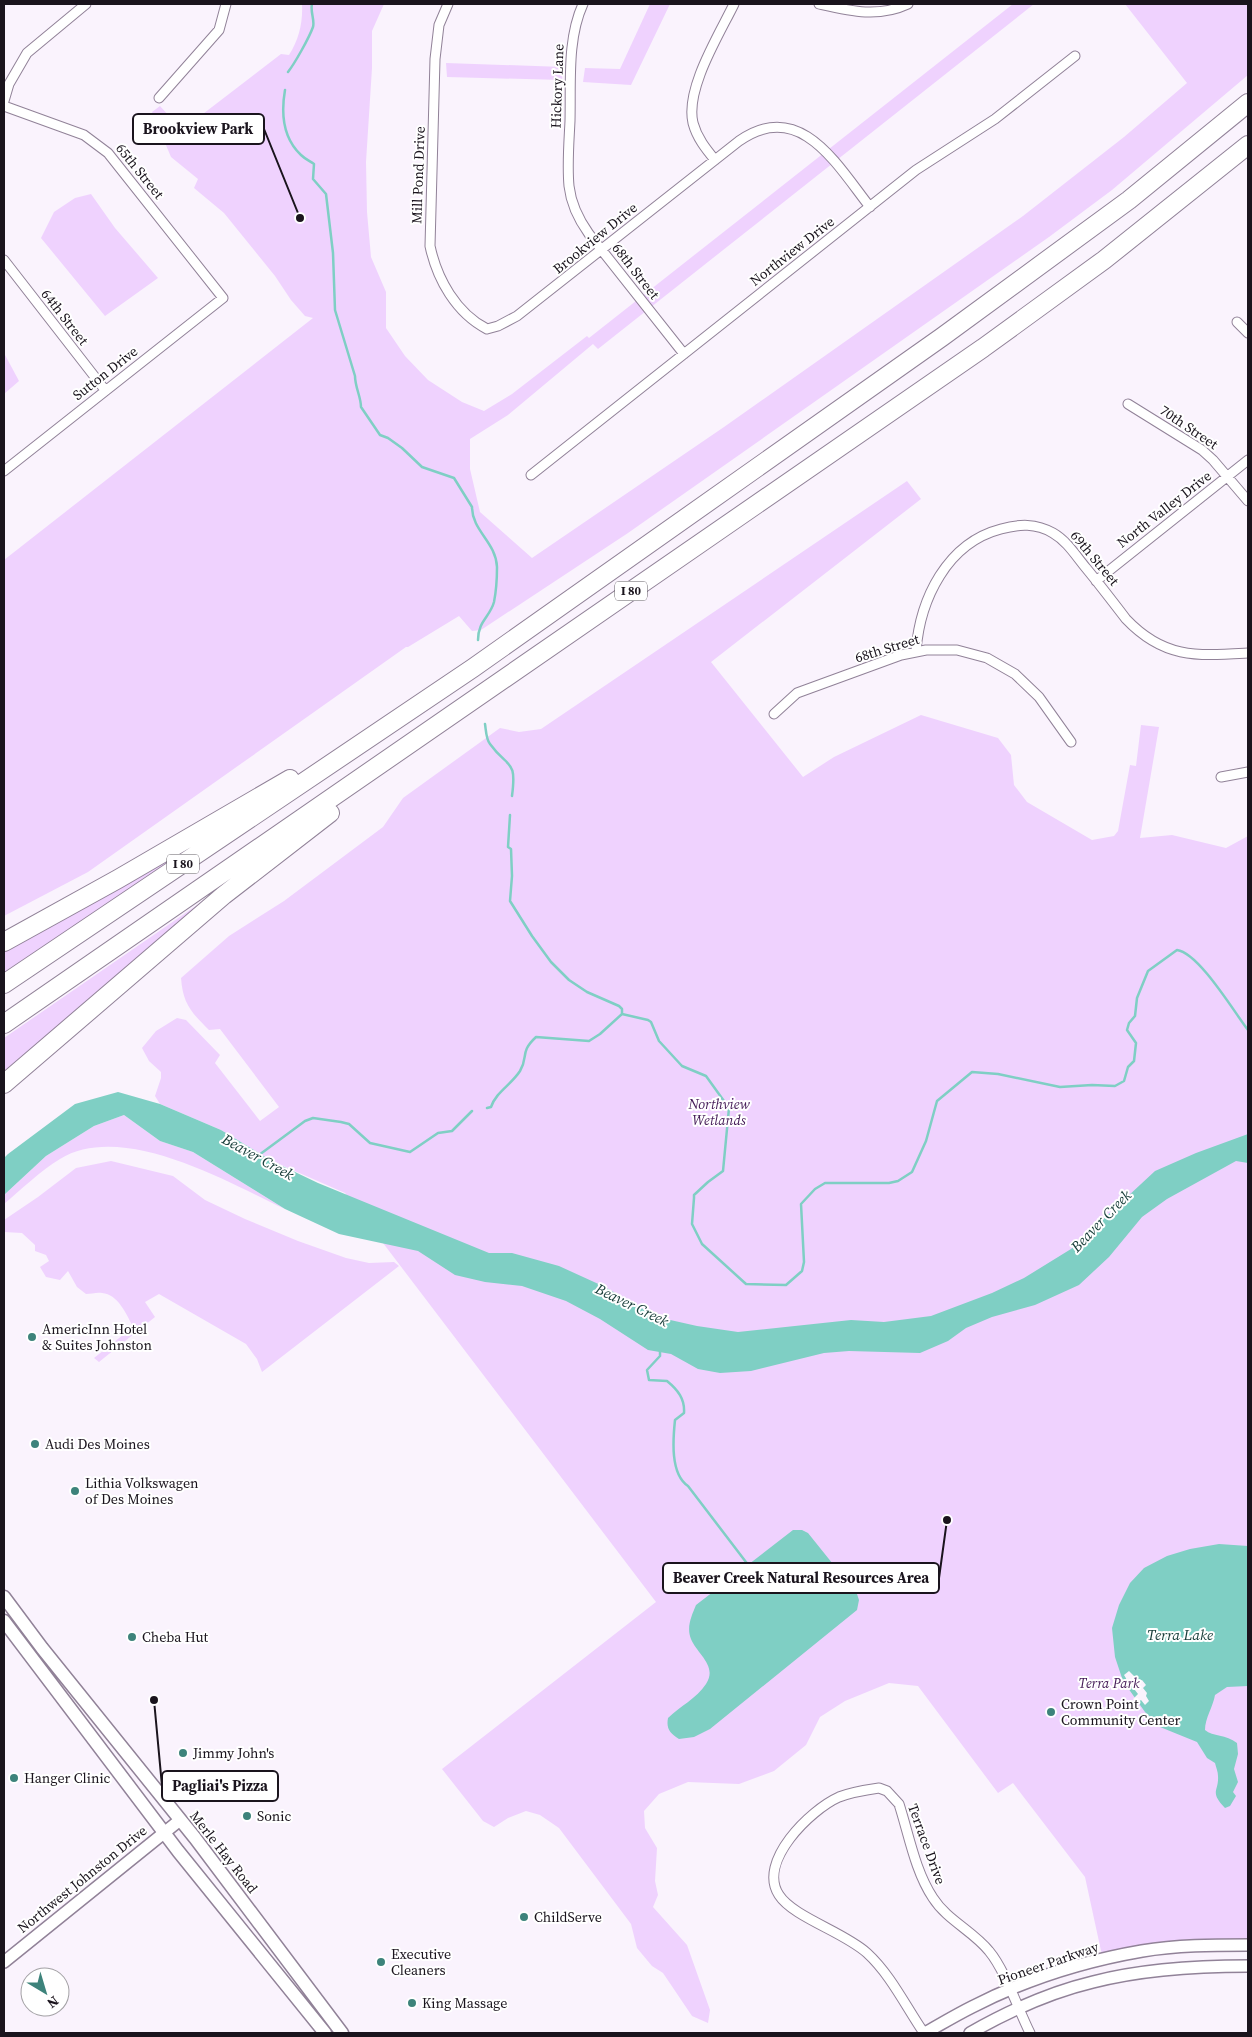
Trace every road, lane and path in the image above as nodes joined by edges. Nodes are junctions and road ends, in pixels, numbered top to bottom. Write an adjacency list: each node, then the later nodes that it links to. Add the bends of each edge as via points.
1 (86, 4): 10 (street, via 27,52 12,78)
2 (226, 4): 9 (street, via 219,30)
3 (448, 4): 21 (street, Mill Pond Drive, via 439,25 435,59 430,246 444,286 464,314)
4 (582, 4): 15 (street, Hickory Lane, via 576,18 572,45)
5 (734, 4): 14 (street, via 698,80 692,101 697,134)
6 (819, 4): 7 (street, via 878,13)
7 (908, 4)
8 (1075, 56): 16 (street, Northview Drive, via 995,119 938,155)
9 (159, 98)
10 (4, 101)
11 (1248, 103): 37 (highway, I 80, via 1129,200 973,315)
12 (4, 106): 19 (street, 65th Street, via 84,135 108,153)
13 (1248, 145): 34 (highway, I 80, via 1104,260 983,348)
14 (715, 160): 16 (street, Brookview Drive, via 753,133 788,129 809,136 826,151); 17 (street, Brookview Drive)
15 (568, 171): 17 (street, 68th Street, via 576,213)
16 (870, 206): 23 (street, Northview Drive)
17 (601, 250): 21 (street, Brookview Drive, via 517,316); 23 (street, 68th Street)
18 (4, 260): 24 (street, 64th Street)
19 (223, 298): 24 (street, Sutton Drive)
20 (1236, 322): 22 (street)
21 (487, 329)
22 (1248, 333)
23 (684, 354): 28 (street, Northview Drive)
24 (105, 390): 27 (street, Sutton Drive)
25 (1128, 404): 29 (street, 70th Street, via 1202,450)
26 (1248, 460): 29 (street, North Valley Drive)
27 (4, 471)
28 (531, 475)
29 (1228, 476): 30 (street, 70th Street); 31 (street, North Valley Drive)
30 (1248, 501)
31 (1096, 581): 32 (street, 69th Street, via 1069,547 1053,533 1032,525 992,531 964,546 942,573 925,606); 33 (street, 69th Street, via 1137,630 1161,646 1202,656)
32 (916, 651): 35 (street, 68th Street, via 797,693); 36 (street, 68th Street, via 957,650 1003,666 1034,691)
33 (1248, 653)
34 (474, 700): 42 (highway, I 80); 43 (highway, via 224,895)
35 (774, 714)
36 (1071, 742)
37 (362, 743): 40 (highway, via 326,758); 41 (highway, I 80)
38 (1248, 772): 39 (street)
39 (1221, 777)
40 (4, 942)
41 (4, 984)
42 (4, 1024)
43 (4, 1084)
44 (4, 1597): 46 (main road, Merle Hay Road)
45 (4, 1621): 47 (main road)
46 (180, 1820): 47 (street, Northwest Johnston Drive); 54 (main road, Merle Hay Road)
47 (164, 1832): 49 (street, Northwest Johnston Drive); 53 (main road)
48 (1248, 1945): 51 (street, Pioneer Parkway, via 1199,1945 1142,1951 1086,1963)
49 (4, 1962)
50 (1248, 1966): 52 (street, via 1202,1966 1146,1972 1093,1982)
51 (1010, 1990): 52 (street, Terrace Drive); 55 (street, Pioneer Parkway); 55 (street, Terrace Drive, via 999,1964 988,1950 950,1918 932,1897 895,1798 879,1788 838,1798 819,1809 785,1846 774,1865 773,1882 790,1907 866,1952 887,1976)
52 (1018, 2009): 56 (street); 57 (street, Terrace Drive)
53 (325, 2033)
54 (342, 2033)
55 (925, 2033)
56 (970, 2033)
57 (1030, 2033)

